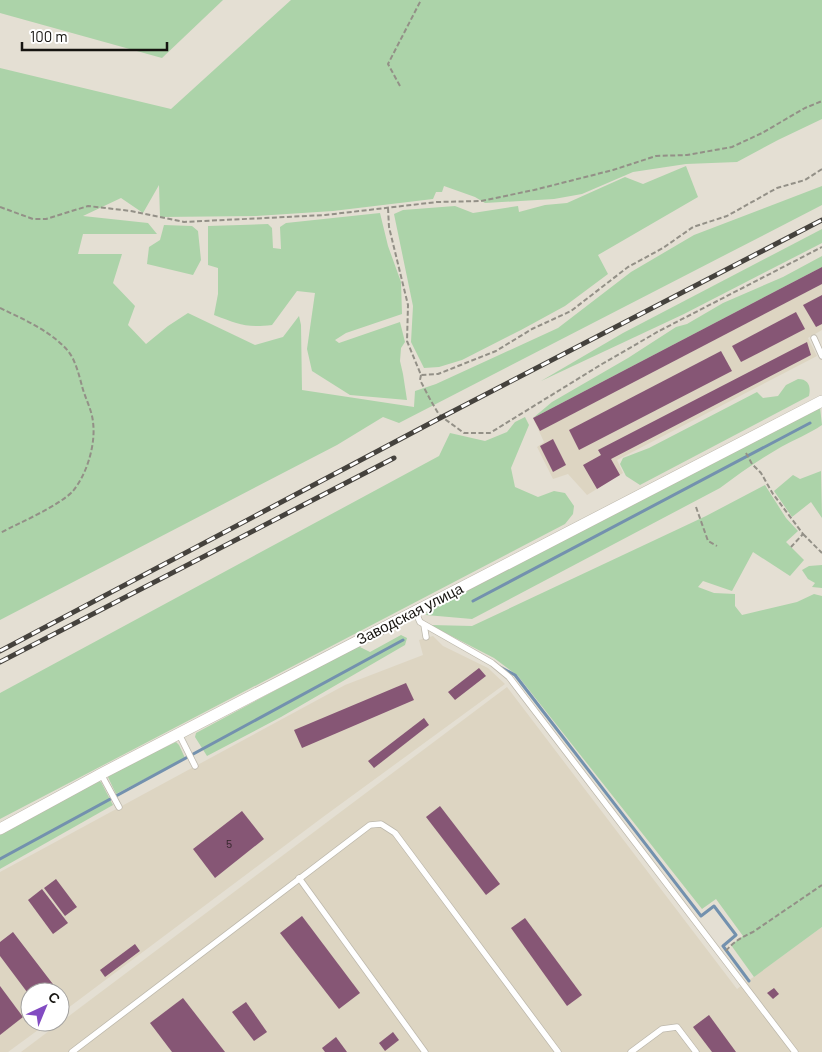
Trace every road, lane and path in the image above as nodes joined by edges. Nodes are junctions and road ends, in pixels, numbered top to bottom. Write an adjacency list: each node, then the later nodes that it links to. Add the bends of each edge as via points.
1 (421, 0): 2 (path, via 388,64)
2 (400, 86)
3 (822, 101): 6 (path, via 732,147 687,155 656,156 613,170 481,201)
4 (822, 169): 11 (path, via 804,180 776,188 727,216 693,227 628,267 571,311 496,351 438,374)
5 (0, 207): 6 (path, via 33,219 46,219 88,206 131,210 184,222 325,216)
6 (388, 208): 11 (path, via 388,227 408,305 407,341)
7 (822, 247): 11 (path, via 659,331 490,433 464,432 442,417 427,394)
8 (0, 308): 15 (path, via 50,335 69,352 93,421 94,437 90,458 73,490 61,500)
9 (814, 338): 10 (lane)
10 (822, 356)
11 (420, 375)
12 (822, 401): 13 (street, Заводская улица)
13 (741, 444): 16 (path); 20 (street, Заводская улица)
14 (696, 507): 17 (path, via 708,541)
15 (0, 533)
16 (803, 534): 18 (path); 19 (path)
17 (717, 546)
18 (791, 547)
19 (822, 554)
20 (415, 611): 21 (lane); 23 (street, Заводская улица)
21 (424, 625): 22 (lane); 30 (lane, via 492,663 509,677)
22 (426, 637)
23 (179, 734): 24 (lane); 25 (street, Заводская улица)
24 (195, 766)
25 (101, 774): 26 (lane); 27 (street, Заводская улица)
26 (119, 807)
27 (0, 829)
28 (299, 878): 31 (lane); 32 (lane); 33 (lane, via 370,826 382,824 395,833)
29 (822, 885): 30 (path, via 731,945)
30 (721, 956): 36 (lane)
31 (72, 1052)
32 (425, 1052)
33 (558, 1052)
34 (631, 1052): 35 (lane, via 662,1029 677,1027)
35 (696, 1052)
36 (795, 1052)

